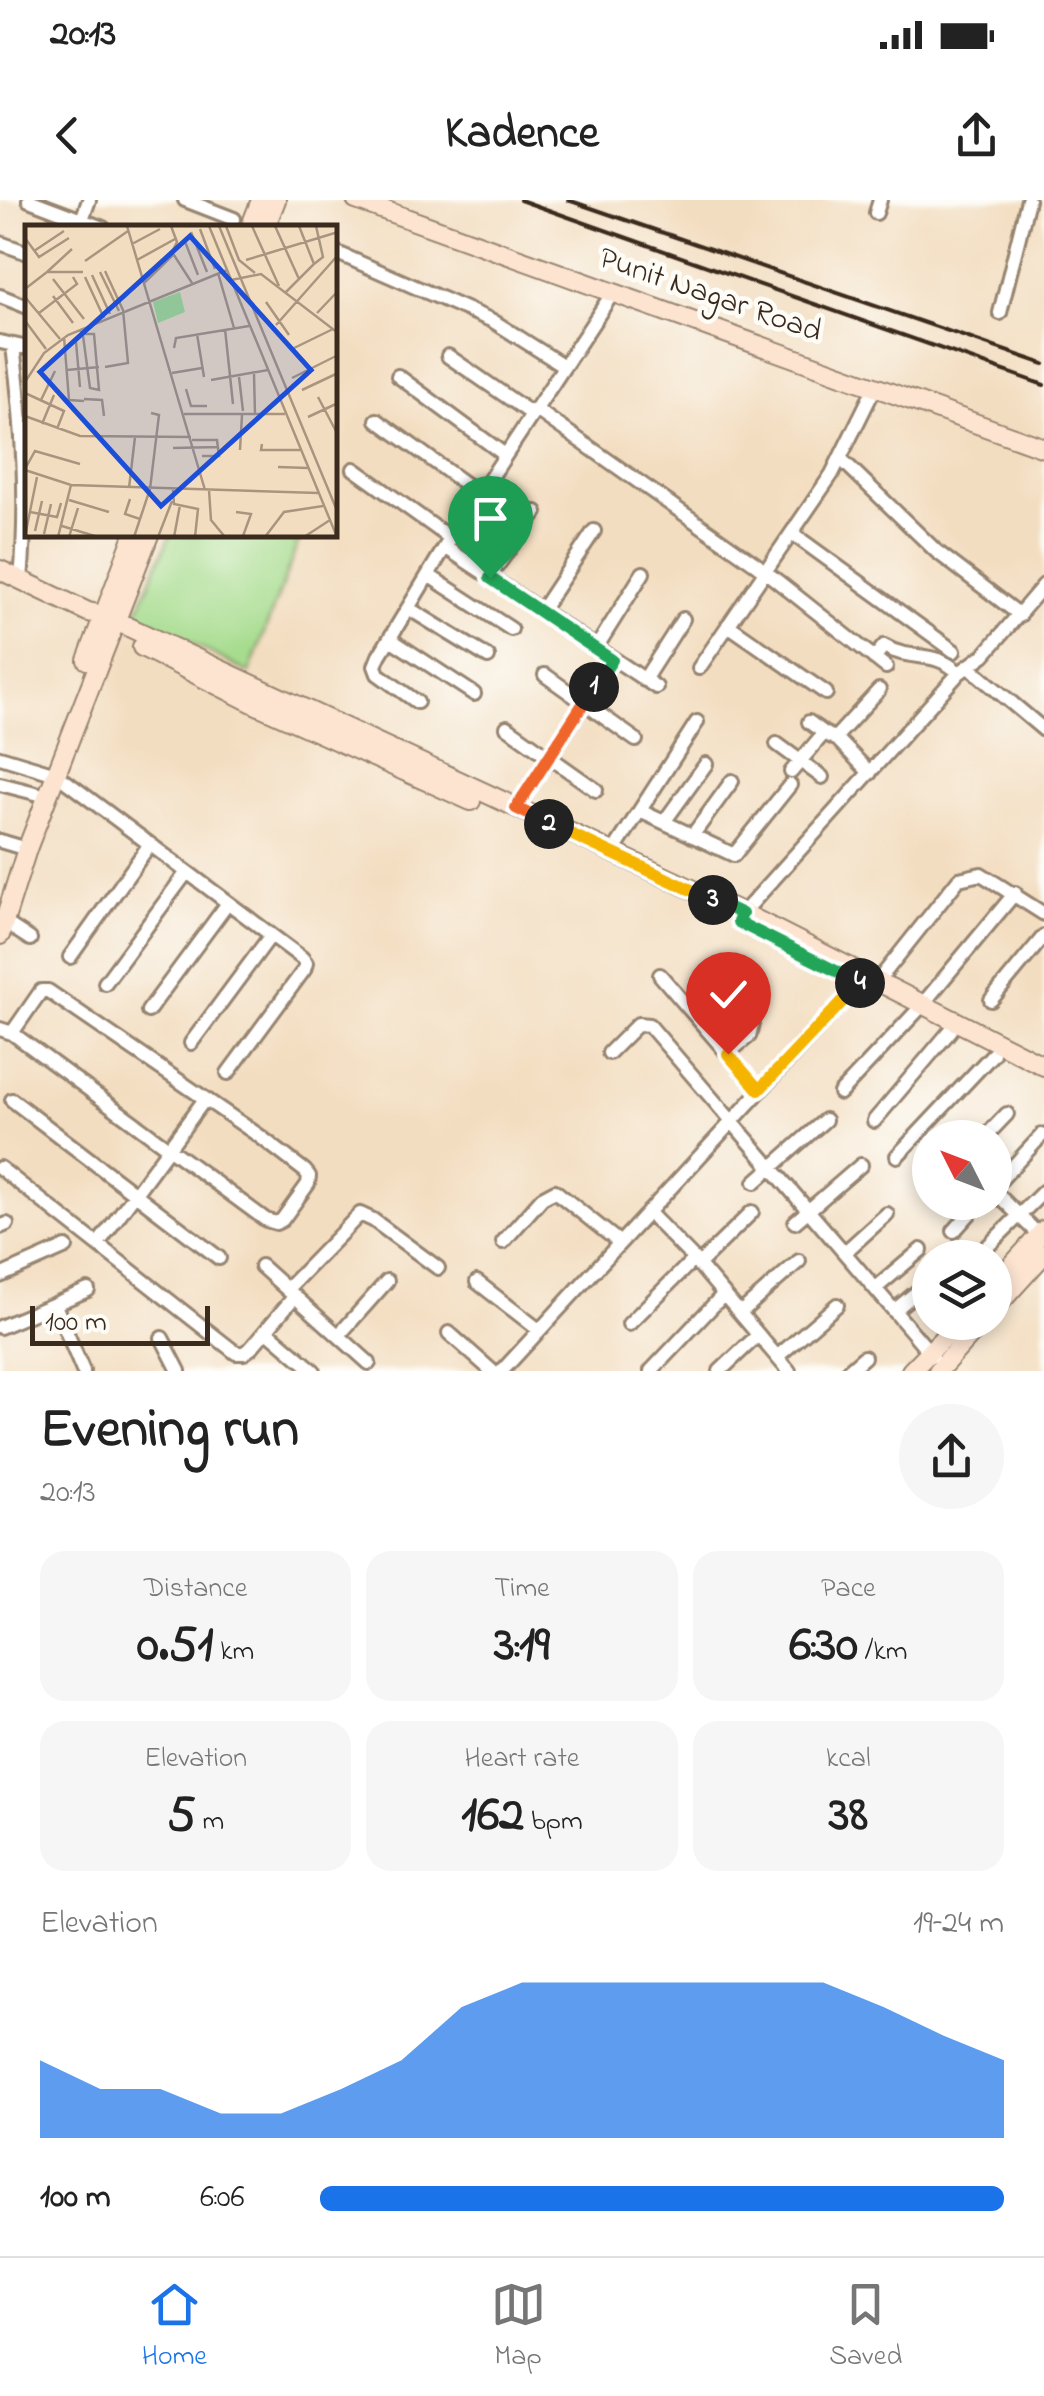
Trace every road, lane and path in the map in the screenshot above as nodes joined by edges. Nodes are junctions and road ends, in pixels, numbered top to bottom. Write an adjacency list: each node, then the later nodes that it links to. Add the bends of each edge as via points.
1 (29, 200): 8 (street)
2 (89, 200): 8 (street)
3 (185, 200): 9 (street)
4 (261, 200): 9 (street)
5 (276, 200): 9 (street)
6 (356, 200): 13 (street, Punit Nagar Road)
7 (1028, 200): 16 (street)
8 (80, 224)
9 (259, 225)
10 (0, 243): 11 (street)
11 (25, 252)
12 (338, 253): 19 (street, via 493,321)
13 (612, 294): 19 (street); 21 (street, Punit Nagar Road)
14 (0, 296): 15 (street)
15 (25, 306)
16 (1000, 313)
17 (6, 344): 28 (street, via 24,434)
18 (448, 356): 22 (street)
19 (564, 366): 22 (street)
20 (398, 376): 25 (street)
21 (875, 387): 24 (street, Punit Nagar Road); 26 (street)
22 (533, 412): 25 (street); 39 (street)
23 (377, 420): 29 (street)
24 (1044, 448)
25 (505, 455): 29 (street)
26 (840, 458): 32 (street); 46 (street, via 936,551)
27 (354, 470): 36 (street)
28 (25, 481)
29 (480, 494): 36 (street)
30 (536, 512): 41 (street)
31 (594, 531): 45 (street)
32 (792, 534): 39 (street); 55 (street, via 949,648)
33 (25, 538): 42 (street)
34 (133, 538): 48 (street)
35 (147, 538): 48 (street)
36 (448, 542): 40 (street); 41 (street)
37 (0, 570): 42 (street)
38 (644, 573): 52 (street)
39 (765, 573): 49 (street); 54 (street)
40 (428, 576): 44 (street); 50 (street)
41 (490, 578): 45 (street)
42 (21, 580): 48 (street)
43 (1044, 586): 46 (street)
44 (408, 608): 51 (street); 53 (street)
45 (541, 611): 52 (street)
46 (1020, 615): 59 (street)
47 (683, 619): 56 (street, via 650,683)
48 (103, 621): 76 (street); 84 (street); 97 (street, via 255,704)
49 (728, 625): 58 (street); 63 (street)
50 (511, 629)
51 (390, 639): 62 (street); 64 (street, via 375,666 378,674)
52 (596, 648): 56 (street)
53 (488, 657)
54 (874, 658): 55 (street, via 884,646); 57 (street)
55 (939, 659): 59 (street)
56 (612, 660): 65 (street)
57 (886, 667)
58 (699, 668)
59 (964, 670): 69 (street); 78 (street)
60 (545, 675): 65 (street)
61 (879, 690): 70 (street)
62 (474, 694)
63 (826, 694)
64 (417, 702)
65 (584, 703): 71 (street); 73 (street)
66 (696, 722): 85 (street)
67 (810, 722): 70 (street)
68 (507, 727): 73 (street)
69 (1044, 730)
70 (829, 735): 77 (street); 78 (street)
71 (636, 740)
72 (778, 744): 77 (street)
73 (549, 755): 82 (street); 84 (street)
74 (0, 757): 76 (street)
75 (706, 764): 86 (street)
76 (51, 772): 83 (street); 89 (street)
77 (794, 773): 79 (street); 87 (street, via 734,856)
78 (870, 774): 97 (street)
79 (822, 777)
80 (732, 781): 87 (street)
81 (0, 784): 83 (street)
82 (596, 790)
83 (43, 796): 90 (street)
84 (516, 808): 91 (street)
85 (640, 810): 86 (street); 91 (street)
86 (664, 822): 87 (street)
87 (692, 836)
88 (0, 840): 90 (street)
89 (150, 844): 92 (street); 102 (street)
90 (23, 848): 93 (street)
91 (613, 852): 97 (street)
92 (187, 872): 95 (street); 106 (street)
93 (8, 883): 98 (street)
94 (1016, 893): 96 (street); 105 (street, via 982,874 960,879); 108 (street)
95 (228, 903): 99 (street); 109 (street)
96 (1044, 914)
97 (740, 918): 105 (street)
98 (6, 928): 101 (street)
99 (271, 934): 112 (street); 117 (street, via 302,958 304,970)
100 (1044, 936): 107 (street)
101 (30, 939)
102 (70, 958)
103 (712, 974): 114 (street, via 752,1024 749,1036)
104 (660, 975): 114 (street)
105 (868, 980): 108 (street); 119 (street)
106 (105, 983)
107 (991, 1000)
108 (920, 1007): 110 (street); 116 (street); 120 (street)
109 (148, 1011)
110 (951, 1030): 115 (street); 126 (street)
111 (6, 1031): 121 (street, via 48,991); 129 (street)
112 (191, 1043)
113 (608, 1053): 124 (street, via 644,1022)
114 (728, 1054): 119 (street)
115 (993, 1054): 118 (street); 130 (street)
116 (1044, 1066)
117 (228, 1073)
118 (1044, 1080)
119 (759, 1090): 124 (street)
120 (840, 1093)
121 (206, 1099): 129 (street); 129 (street, via 309,1176 290,1208 276,1224 266,1220)
122 (12, 1100): 137 (street)
123 (1007, 1114): 127 (street)
124 (732, 1118): 132 (street); 140 (street)
125 (826, 1120): 132 (street)
126 (874, 1120)
127 (1001, 1120)
128 (1042, 1135): 134 (street)
129 (169, 1148): 137 (street)
130 (897, 1156)
131 (860, 1165): 139 (street)
132 (772, 1166): 135 (street); 139 (street)
133 (0, 1168): 150 (street)
134 (1012, 1169)
135 (754, 1182)
136 (1044, 1191): 143 (street)
137 (135, 1194): 150 (street); 154 (street)
138 (1012, 1208): 143 (street)
139 (810, 1210): 145 (street); 152 (street)
140 (648, 1212): 149 (street); 157 (street)
141 (752, 1212): 157 (street)
142 (887, 1214): 152 (street)
143 (1019, 1216): 147 (street); 153 (street)
144 (964, 1220): 146 (street)
145 (795, 1222)
146 (954, 1231)
147 (994, 1240)
148 (503, 1242): 149 (street, via 555,1192)
149 (620, 1242): 177 (street)
150 (98, 1244): 176 (street, via 236,1352 250,1348)
151 (66, 1247): 161 (street)
152 (845, 1252): 165 (street)
153 (1037, 1253): 160 (street); 164 (street)
154 (218, 1258)
155 (912, 1258): 165 (street)
156 (800, 1260): 173 (street)
157 (696, 1262): 168 (street); 174 (street)
158 (262, 1266): 167 (street)
159 (438, 1268): 167 (street, via 360,1214)
160 (1012, 1271)
161 (0, 1276)
162 (387, 1281): 179 (street)
163 (476, 1282): 177 (street)
164 (1012, 1286)
165 (876, 1288): 172 (street)
166 (88, 1290): 170 (street)
167 (291, 1292): 176 (street); 179 (street)
168 (724, 1294): 173 (street); 194 (street)
169 (912, 1296): 172 (street)
170 (55, 1304): 175 (street); 189 (street)
171 (838, 1305): 185 (street)
172 (895, 1310): 184 (street)
173 (740, 1313): 180 (street)
174 (629, 1324)
175 (0, 1327)
176 (266, 1330): 191 (street)
177 (539, 1330): 193 (street)
178 (448, 1333): 192 (street)
179 (339, 1335): 187 (street)
180 (758, 1335): 185 (street); 195 (street)
181 (162, 1338): 190 (street)
182 (942, 1340): 184 (street)
183 (967, 1340): 188 (street)
184 (930, 1352): 188 (street); 198 (street)
185 (777, 1356): 196 (street)
186 (864, 1357): 197 (street)
187 (370, 1362)
188 (941, 1370)
189 (83, 1371)
190 (179, 1371)
191 (314, 1371)
192 (492, 1371)
193 (502, 1371)
194 (651, 1371)
195 (720, 1371)
196 (789, 1371)
197 (848, 1371)
198 (911, 1371)

